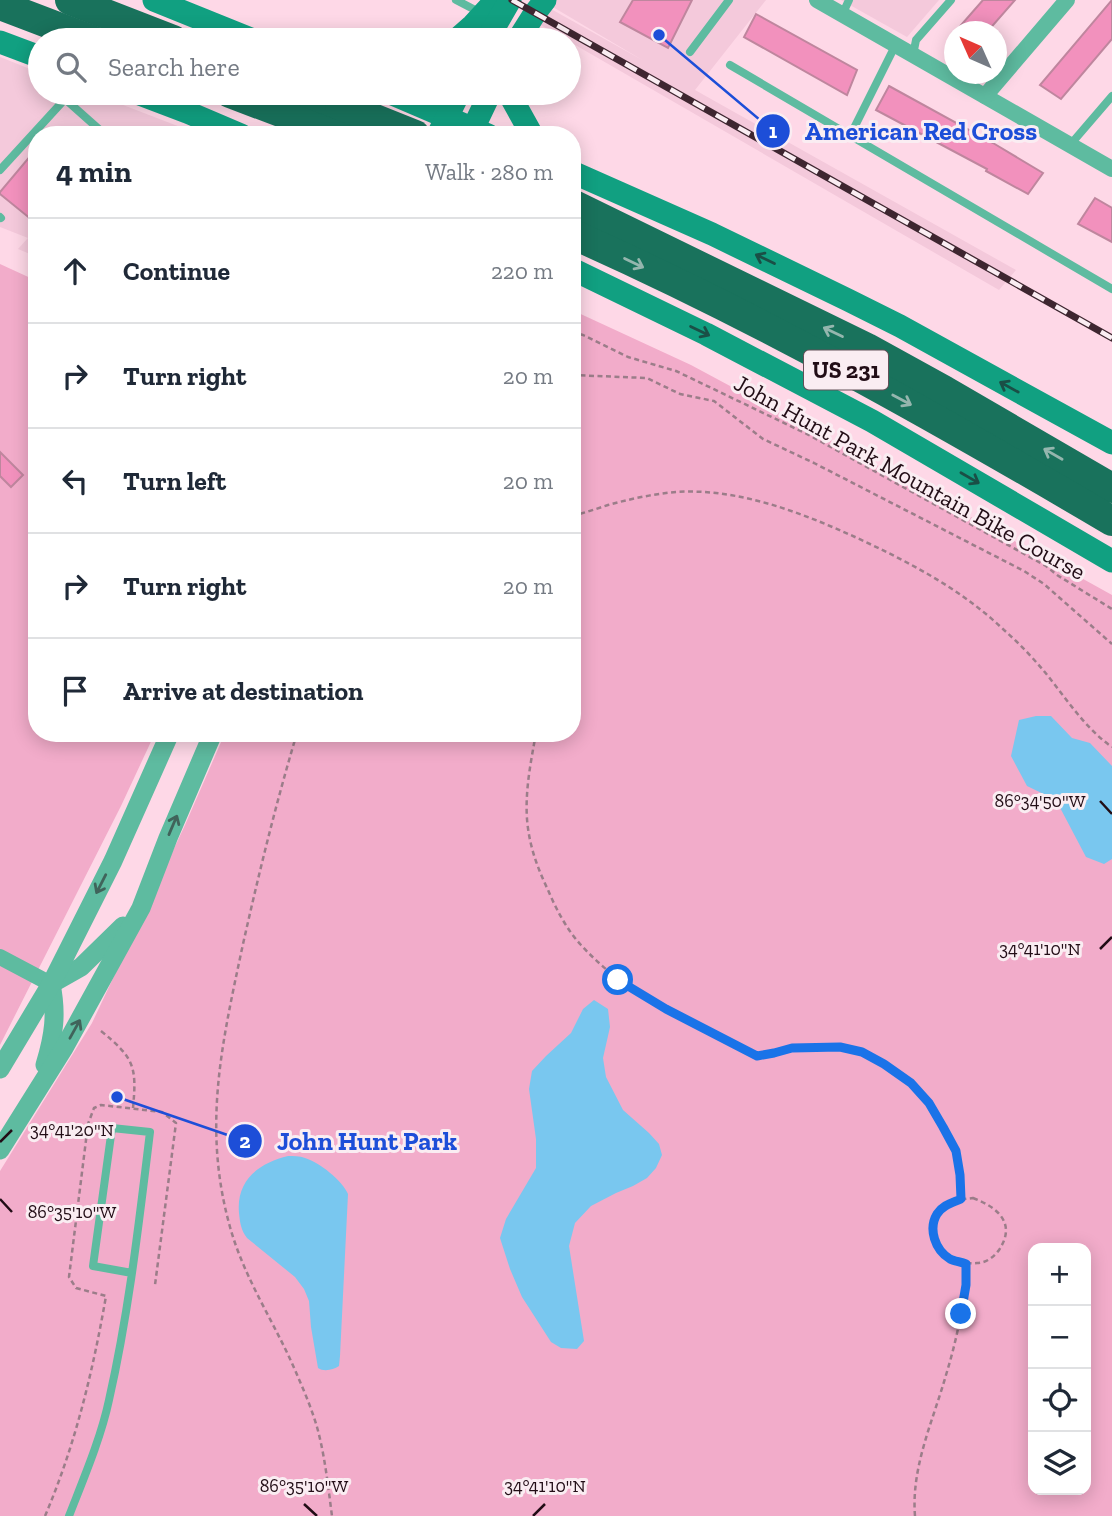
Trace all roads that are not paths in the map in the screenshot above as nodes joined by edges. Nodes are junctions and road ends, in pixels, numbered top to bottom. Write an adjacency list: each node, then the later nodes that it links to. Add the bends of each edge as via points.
1 (70, 0): 14 (highway)
2 (154, 0): 15 (main road)
3 (456, 0): 11 (lane)
4 (510, 0): 17 (main road); 18 (main road)
5 (545, 0): 19 (main road)
6 (729, 0): 23 (lane)
7 (817, 0): 12 (street)
8 (951, 0): 24 (lane, via 916,40)
9 (1068, 0): 26 (street)
10 (0, 5): 13 (highway)
11 (489, 7): 16 (main road)
12 (846, 7): 21 (street)
13 (60, 28)
14 (142, 28)
15 (223, 28)
16 (468, 28)
17 (484, 28)
18 (494, 28)
19 (526, 28)
20 (0, 42): 22 (main road)
21 (895, 46): 24 (street); 47 (lane)
22 (28, 52)
23 (690, 52)
24 (913, 55): 26 (street)
25 (730, 65): 47 (lane)
26 (985, 96): 49 (street)
27 (1112, 96): 49 (lane)
28 (58, 105): 40 (lane)
29 (75, 105): 41 (lane)
30 (170, 105): 42 (main road)
31 (273, 105): 38 (highway)
32 (320, 105): 38 (highway)
33 (389, 105): 44 (main road)
34 (419, 105): 39 (main road)
35 (453, 105): 39 (main road)
36 (486, 105): 45 (main road)
37 (515, 105): 46 (main road)
38 (337, 123): 43 (highway, bridge)
39 (443, 125)
40 (39, 126)
41 (96, 126)
42 (221, 126)
43 (356, 126)
44 (392, 126)
45 (479, 126)
46 (527, 126)
47 (850, 136): 56 (lane)
48 (28, 139): 51 (lane)
49 (1070, 145): 50 (street)
50 (1112, 169)
51 (0, 170)
52 (581, 176): 57 (main road, one-way to 52, via 900,326)
53 (581, 208): 58 (highway, US 231, one-way to 53, via 867,348)
54 (581, 238): 59 (highway, US 231, one-way to 59, via 739,314 922,411)
55 (581, 273): 60 (main road, one-way to 60, via 872,421)
56 (1112, 289)
57 (1112, 443)
58 (1112, 488)
59 (1112, 521)
60 (1112, 561)
61 (166, 742): 65 (street, one-way to 65, via 113,862)
62 (209, 742): 63 (street, one-way to 62)
63 (141, 908): 65 (street, via 81,967); 67 (street, one-way to 63)
64 (0, 957): 65 (street)
65 (51, 984): 66 (street); 67 (street, via 55,1020)
66 (0, 1069)
67 (37, 1091): 68 (street)
68 (0, 1150)
69 (132, 1273): 69 (lane, via 150,1132 112,1128 93,1266); 70 (lane, via 109,1403)
70 (69, 1516)

